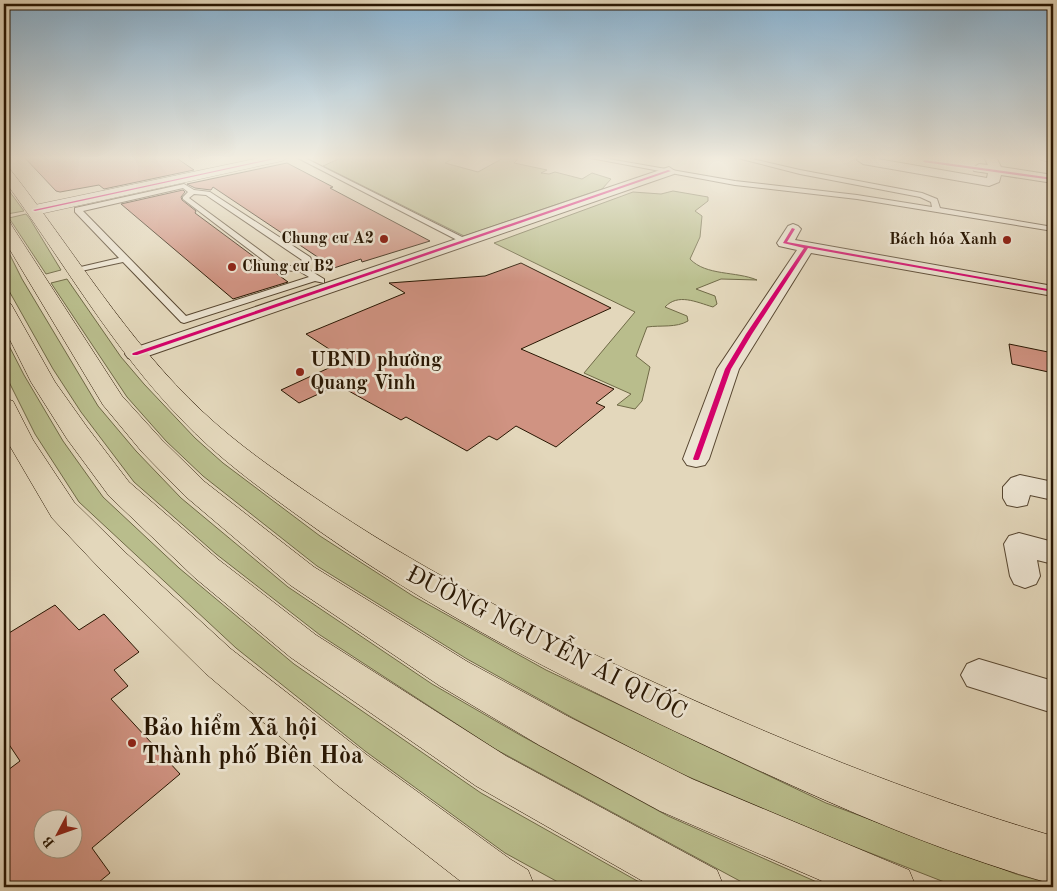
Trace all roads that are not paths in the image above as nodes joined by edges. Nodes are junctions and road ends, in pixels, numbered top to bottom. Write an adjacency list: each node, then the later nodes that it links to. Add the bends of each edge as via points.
1 (11, 199): 11 (main road, ĐƯỜNG NGUYỄN ÁI QUỐC)
2 (113, 199): 11 (street)
3 (128, 199): 16 (lane, via 78,210)
4 (186, 199): 17 (lane, via 279,268)
5 (218, 199): 17 (lane, via 306,259)
6 (382, 199): 14 (lane)
7 (589, 199): 14 (street)
8 (867, 199): 10 (lane)
9 (929, 199): 10 (lane, via 934,201)
10 (937, 210): 13 (lane)
11 (15, 216): 18 (main road, ĐƯỜNG NGUYỄN ÁI QUỐC); 19 (main road, ĐƯỜNG NGUYỄN ÁI QUỐC)
12 (792, 229): 15 (street, via 784,243)
13 (1053, 229)
14 (466, 241): 20 (street)
15 (807, 247): 21 (street); 25 (street, via 728,369)
16 (124, 259): 18 (lane); 20 (lane, via 184,320)
17 (301, 269): 20 (lane)
18 (75, 271): 19 (main road); 23 (main road, ĐƯỜNG NGUYỄN ÁI QUỐC)
19 (37, 281): 35 (main road, ĐƯỜNG NGUYỄN ÁI QUỐC, via 112,400 152,446 195,489 302,576 454,674 563,736 676,795)
20 (323, 283): 23 (street)
21 (1053, 291)
22 (4, 308): 34 (main road, via 43,382 119,489 207,569 303,646 491,771)
23 (135, 354): 32 (main road, ĐƯỜNG NGUYỄN ÁI QUỐC, via 192,417 234,454 330,525 425,585 548,651 826,780 1011,848)
24 (4, 406): 33 (main road, via 20,440 64,510 211,654 352,770)
25 (696, 460)
26 (1053, 491): 27 (street, via 1020,484 1016,487)
27 (1017, 498)
28 (1053, 553): 29 (street, via 1019,544)
29 (1024, 576)
30 (979, 675): 31 (street)
31 (1053, 697)
32 (1053, 860)
33 (511, 887)
34 (700, 887)
35 (892, 887)

